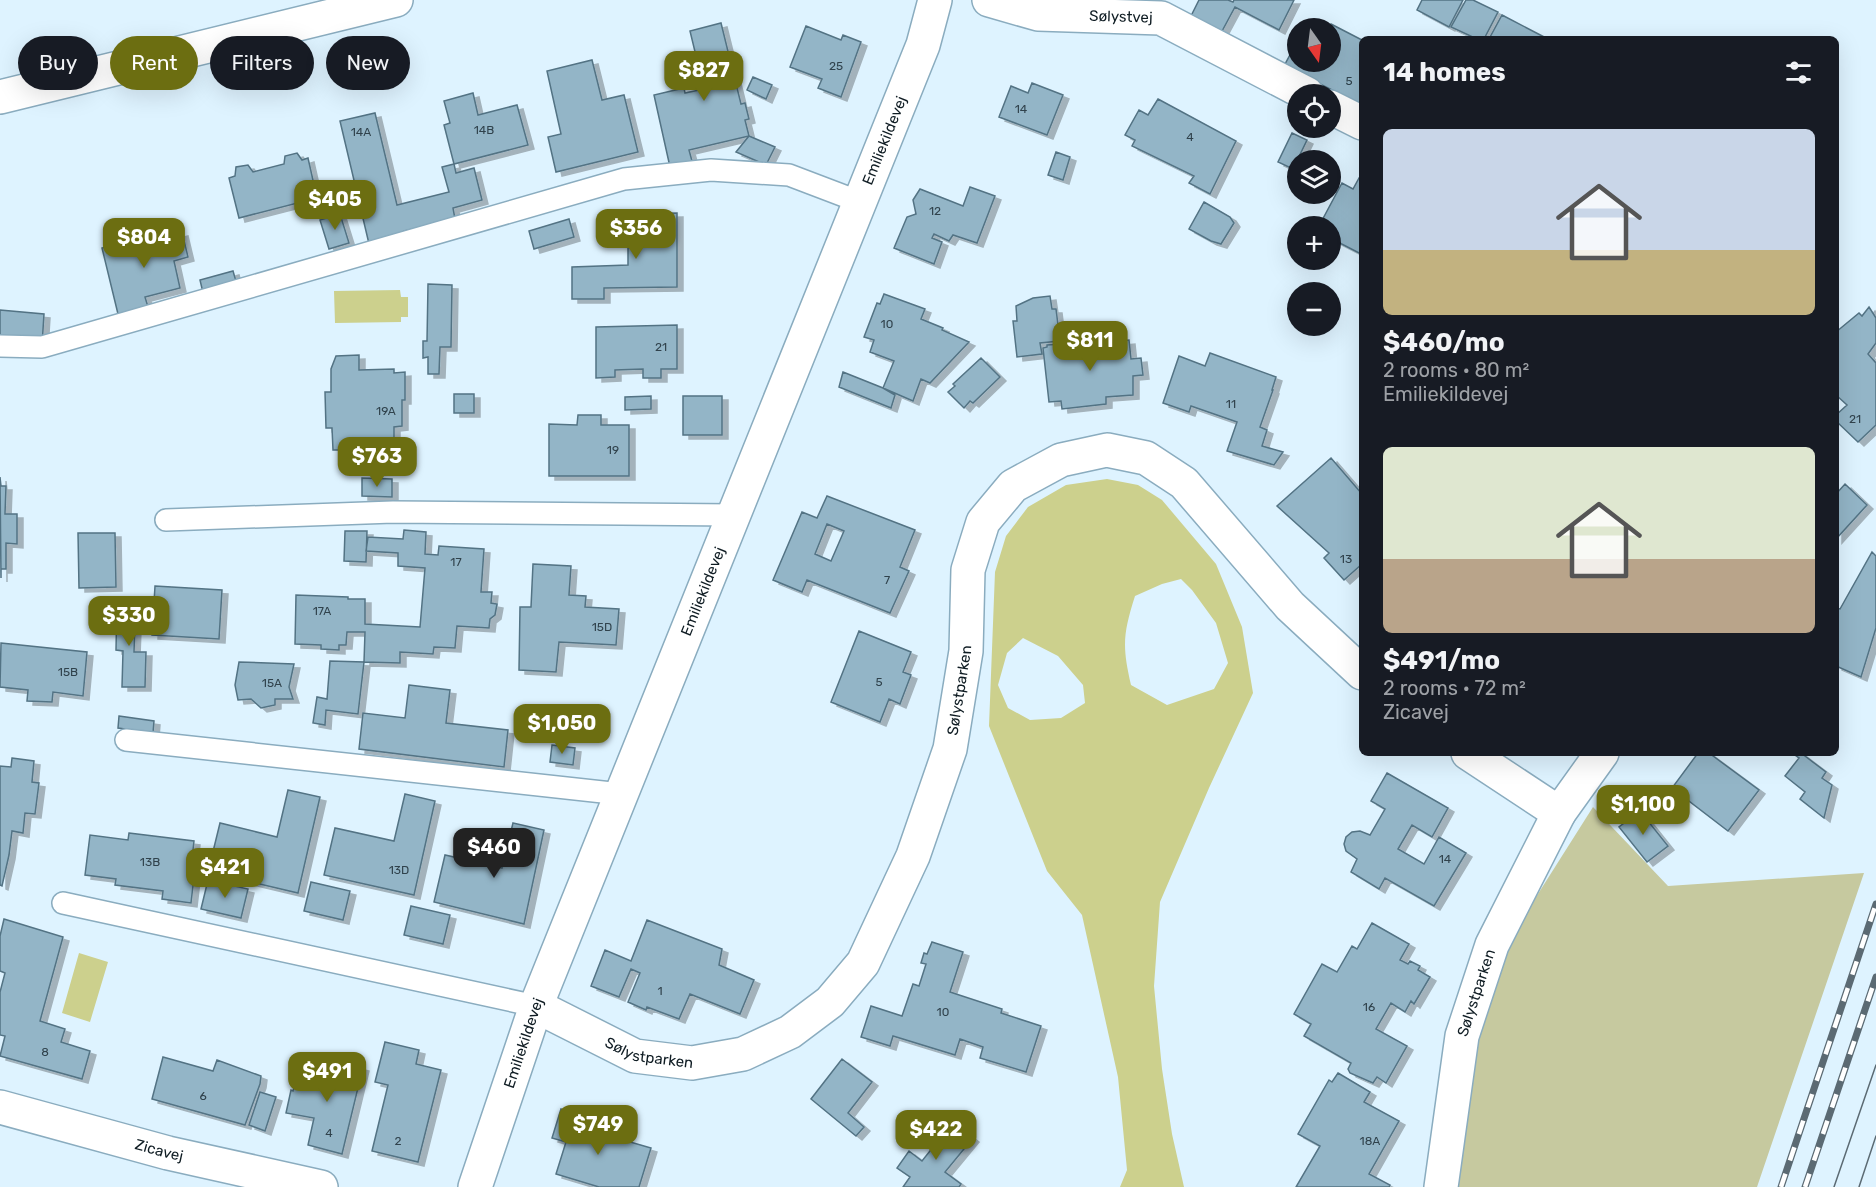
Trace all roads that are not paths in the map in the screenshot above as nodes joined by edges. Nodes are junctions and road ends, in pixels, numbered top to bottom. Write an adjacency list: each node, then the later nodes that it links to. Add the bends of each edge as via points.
1 (396, 0): 5 (street)
2 (935, 0): 8 (street, Emiliekildevej, via 923,45)
3 (989, 0): 4 (street, Sølystvej, via 1038,14 1161,18)
4 (1288, 84)
5 (0, 97)
6 (1341, 112): 7 (street)
7 (1359, 122)
8 (860, 202): 9 (lane, via 789,175 711,170 624,179 42,347); 10 (street, Emiliekildevej)
9 (0, 346)
10 (734, 515): 11 (lane, via 393,513); 16 (street, Emiliekildevej)
11 (166, 520)
12 (1359, 670): 19 (street, Sølystparken, via 1290,606 1184,483 1146,458 1107,450 1061,460 1013,486 983,522 968,570 966,651 950,749 913,856 863,963 830,1002 790,1032 743,1054 692,1063 635,1056)
13 (126, 740): 16 (lane)
14 (1473, 756): 17 (street)
15 (1600, 756): 17 (street, Sølystparken)
16 (621, 794): 19 (street, Emiliekildevej)
17 (1559, 813): 23 (street, Sølystparken, via 1492,945 1462,1036)
18 (63, 903): 19 (lane)
19 (536, 1006): 22 (street, Emiliekildevej)
20 (0, 1107): 21 (street, Zicavej, via 168,1154)
21 (321, 1187)
22 (475, 1187)
23 (1441, 1187)

